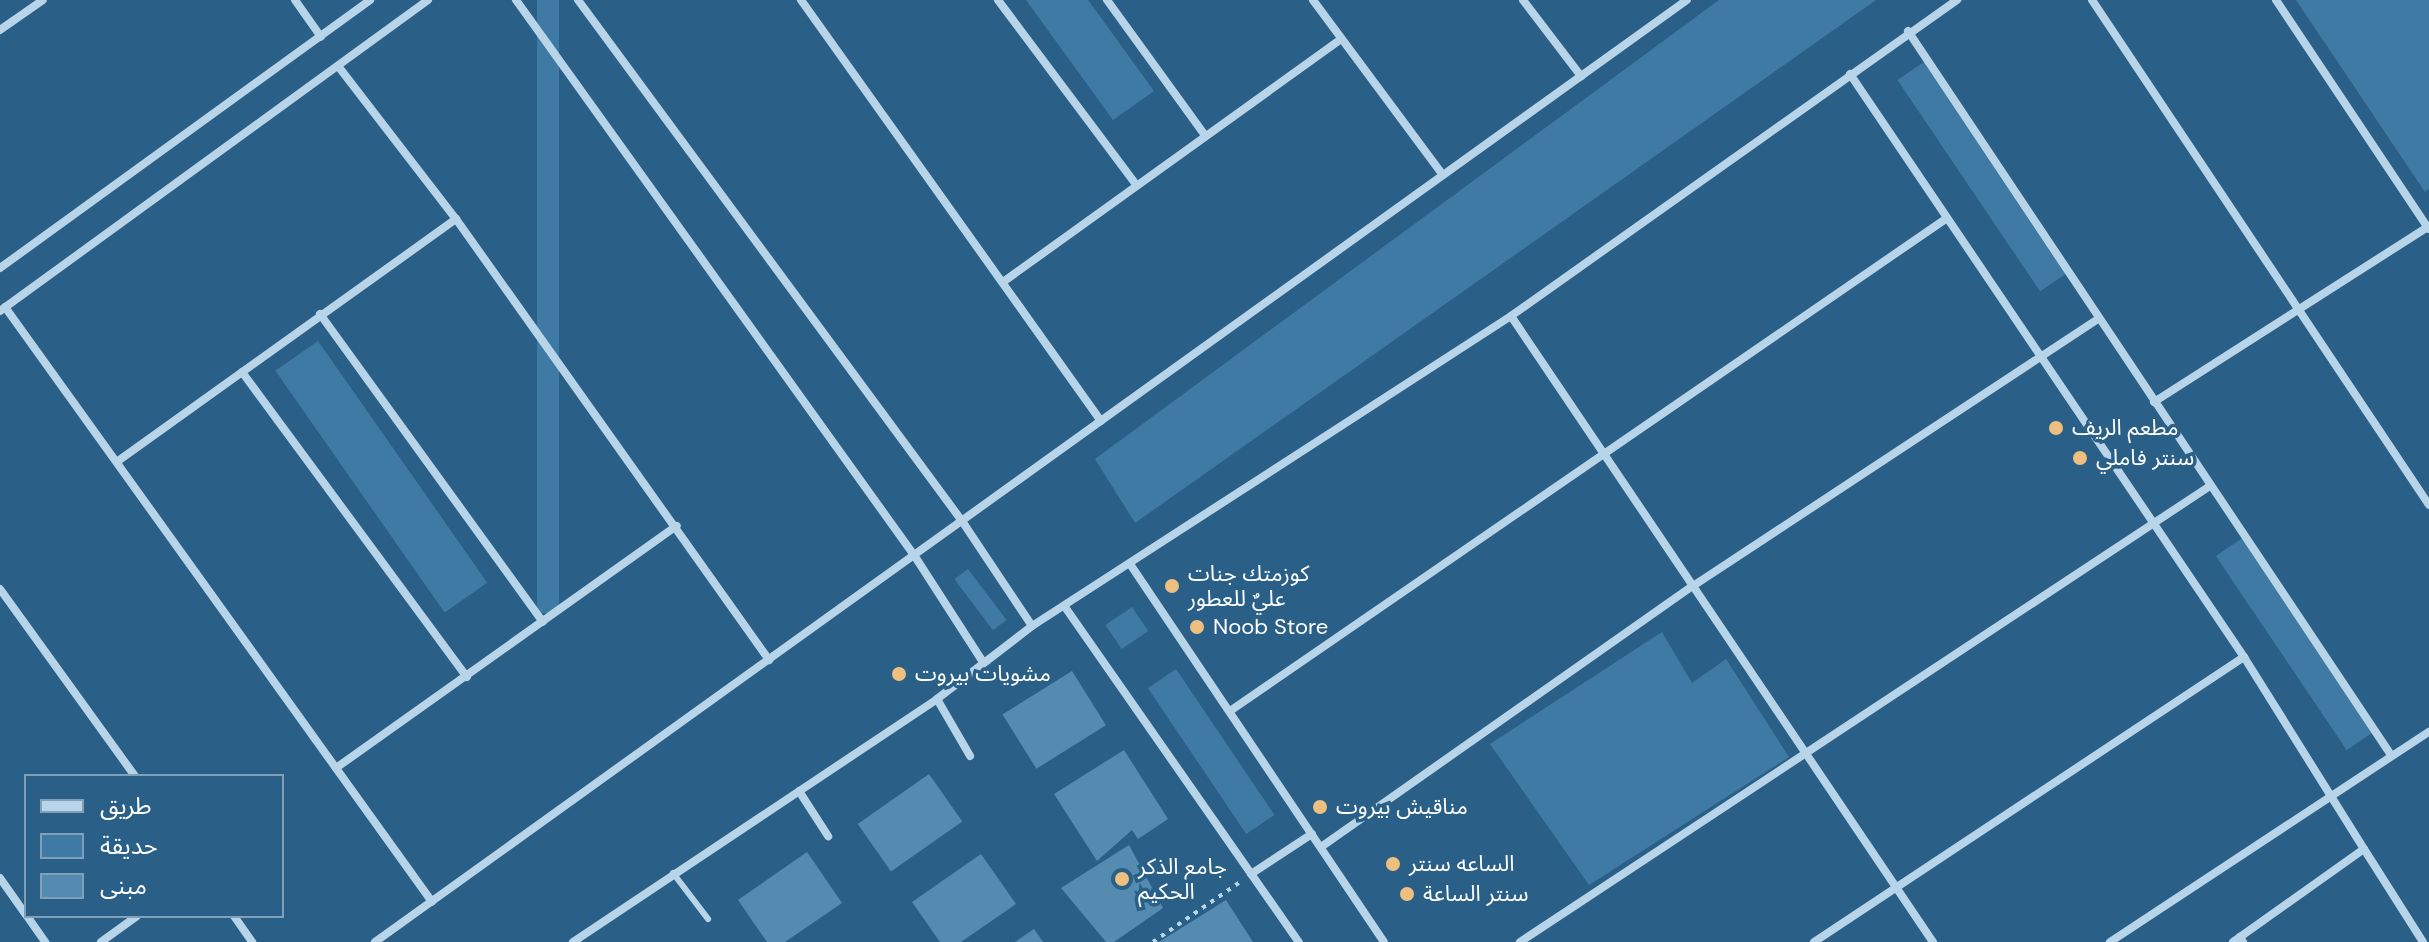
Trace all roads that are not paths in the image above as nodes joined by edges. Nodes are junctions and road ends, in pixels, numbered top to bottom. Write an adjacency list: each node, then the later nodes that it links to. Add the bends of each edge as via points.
1 (43, 0): 16 (street)
2 (295, 0): 18 (street)
3 (370, 0): 18 (street)
4 (428, 0): 20 (street)
5 (516, 0): 47 (street)
6 (578, 0): 44 (street)
7 (801, 0): 30 (street)
8 (998, 0): 25 (street)
9 (1107, 0): 23 (street)
10 (1313, 0): 19 (street)
11 (1523, 0): 22 (street)
12 (1687, 0): 22 (street)
13 (1957, 0): 17 (street)
14 (2092, 0): 32 (street)
15 (2276, 0): 28 (street)
16 (2, 26)
17 (1908, 31): 21 (street); 35 (street)
18 (321, 37): 29 (street)
19 (1341, 39): 23 (street); 24 (street)
20 (338, 66): 27 (street); 31 (street)
21 (1850, 74): 26 (street); 34 (street)
22 (1581, 76): 24 (street)
23 (1204, 134): 25 (street)
24 (1443, 175): 39 (street)
25 (1135, 183): 30 (street)
26 (1947, 218): 36 (street); 40 (street)
27 (456, 219): 33 (street); 45 (street)
28 (2429, 228): 32 (street)
29 (0, 268)
30 (1003, 282): 39 (street)
31 (2, 309): 41 (street)
32 (2298, 309): 38 (street); 43 (street)
33 (320, 314): 37 (street); 52 (street)
34 (1511, 316): 40 (street); 48 (street)
35 (2099, 318): 36 (street); 38 (street)
36 (2042, 359): 46 (street); 49 (street)
37 (242, 372): 41 (street); 57 (street)
38 (2154, 402): 42 (street)
39 (1101, 421): 44 (street)
40 (1605, 455): 49 (street); 59 (street)
41 (118, 461): 64 (street)
42 (2210, 486): 46 (street); 62 (street)
43 (2429, 505)
44 (962, 521): 47 (street); 53 (street)
45 (677, 526): 52 (street); 55 (street)
46 (2154, 526): 54 (street); 61 (street)
47 (914, 555): 55 (street); 56 (street)
48 (1130, 564): 51 (street); 59 (street)
49 (1693, 586): 61 (street); 70 (street)
50 (0, 589): 65 (street)
51 (1065, 607): 53 (street); 73 (street)
52 (543, 622): 57 (street)
53 (1032, 626): 56 (street)
54 (2244, 657): 67 (street); 75 (street)
55 (769, 660): 76 (street)
56 (983, 662): 58 (street)
57 (467, 677): 64 (street)
58 (937, 699): 63 (street); 66 (street)
59 (1230, 711): 68 (street)
60 (2429, 732): 62 (street)
61 (1804, 752): 75 (street); 90 (street)
62 (2391, 755): 67 (street)
63 (970, 756)
64 (336, 768): 76 (street)
65 (134, 774)
66 (799, 791): 69 (street); 72 (street)
67 (2333, 796): 71 (street); 93 (street)
68 (1312, 834): 70 (street); 73 (street)
69 (828, 836)
70 (1321, 847): 89 (street)
71 (2364, 849): 82 (street); 94 (street)
72 (673, 873): 81 (lane); 87 (street)
73 (1251, 874): 88 (street)
74 (0, 878): 77 (street)
75 (1896, 886): 91 (street); 92 (street)
76 (432, 902): 86 (street)
77 (24, 913)
78 (27, 918): 83 (street)
79 (134, 918): 84 (street)
80 (235, 918): 85 (street)
81 (708, 919)
82 (2239, 940)
83 (45, 942)
84 (101, 942)
85 (252, 942)
86 (375, 942)
87 (573, 942)
88 (1299, 942)
89 (1384, 942)
90 (1520, 942)
91 (1814, 942)
92 (1933, 942)
93 (2110, 942)
94 (2423, 942)

